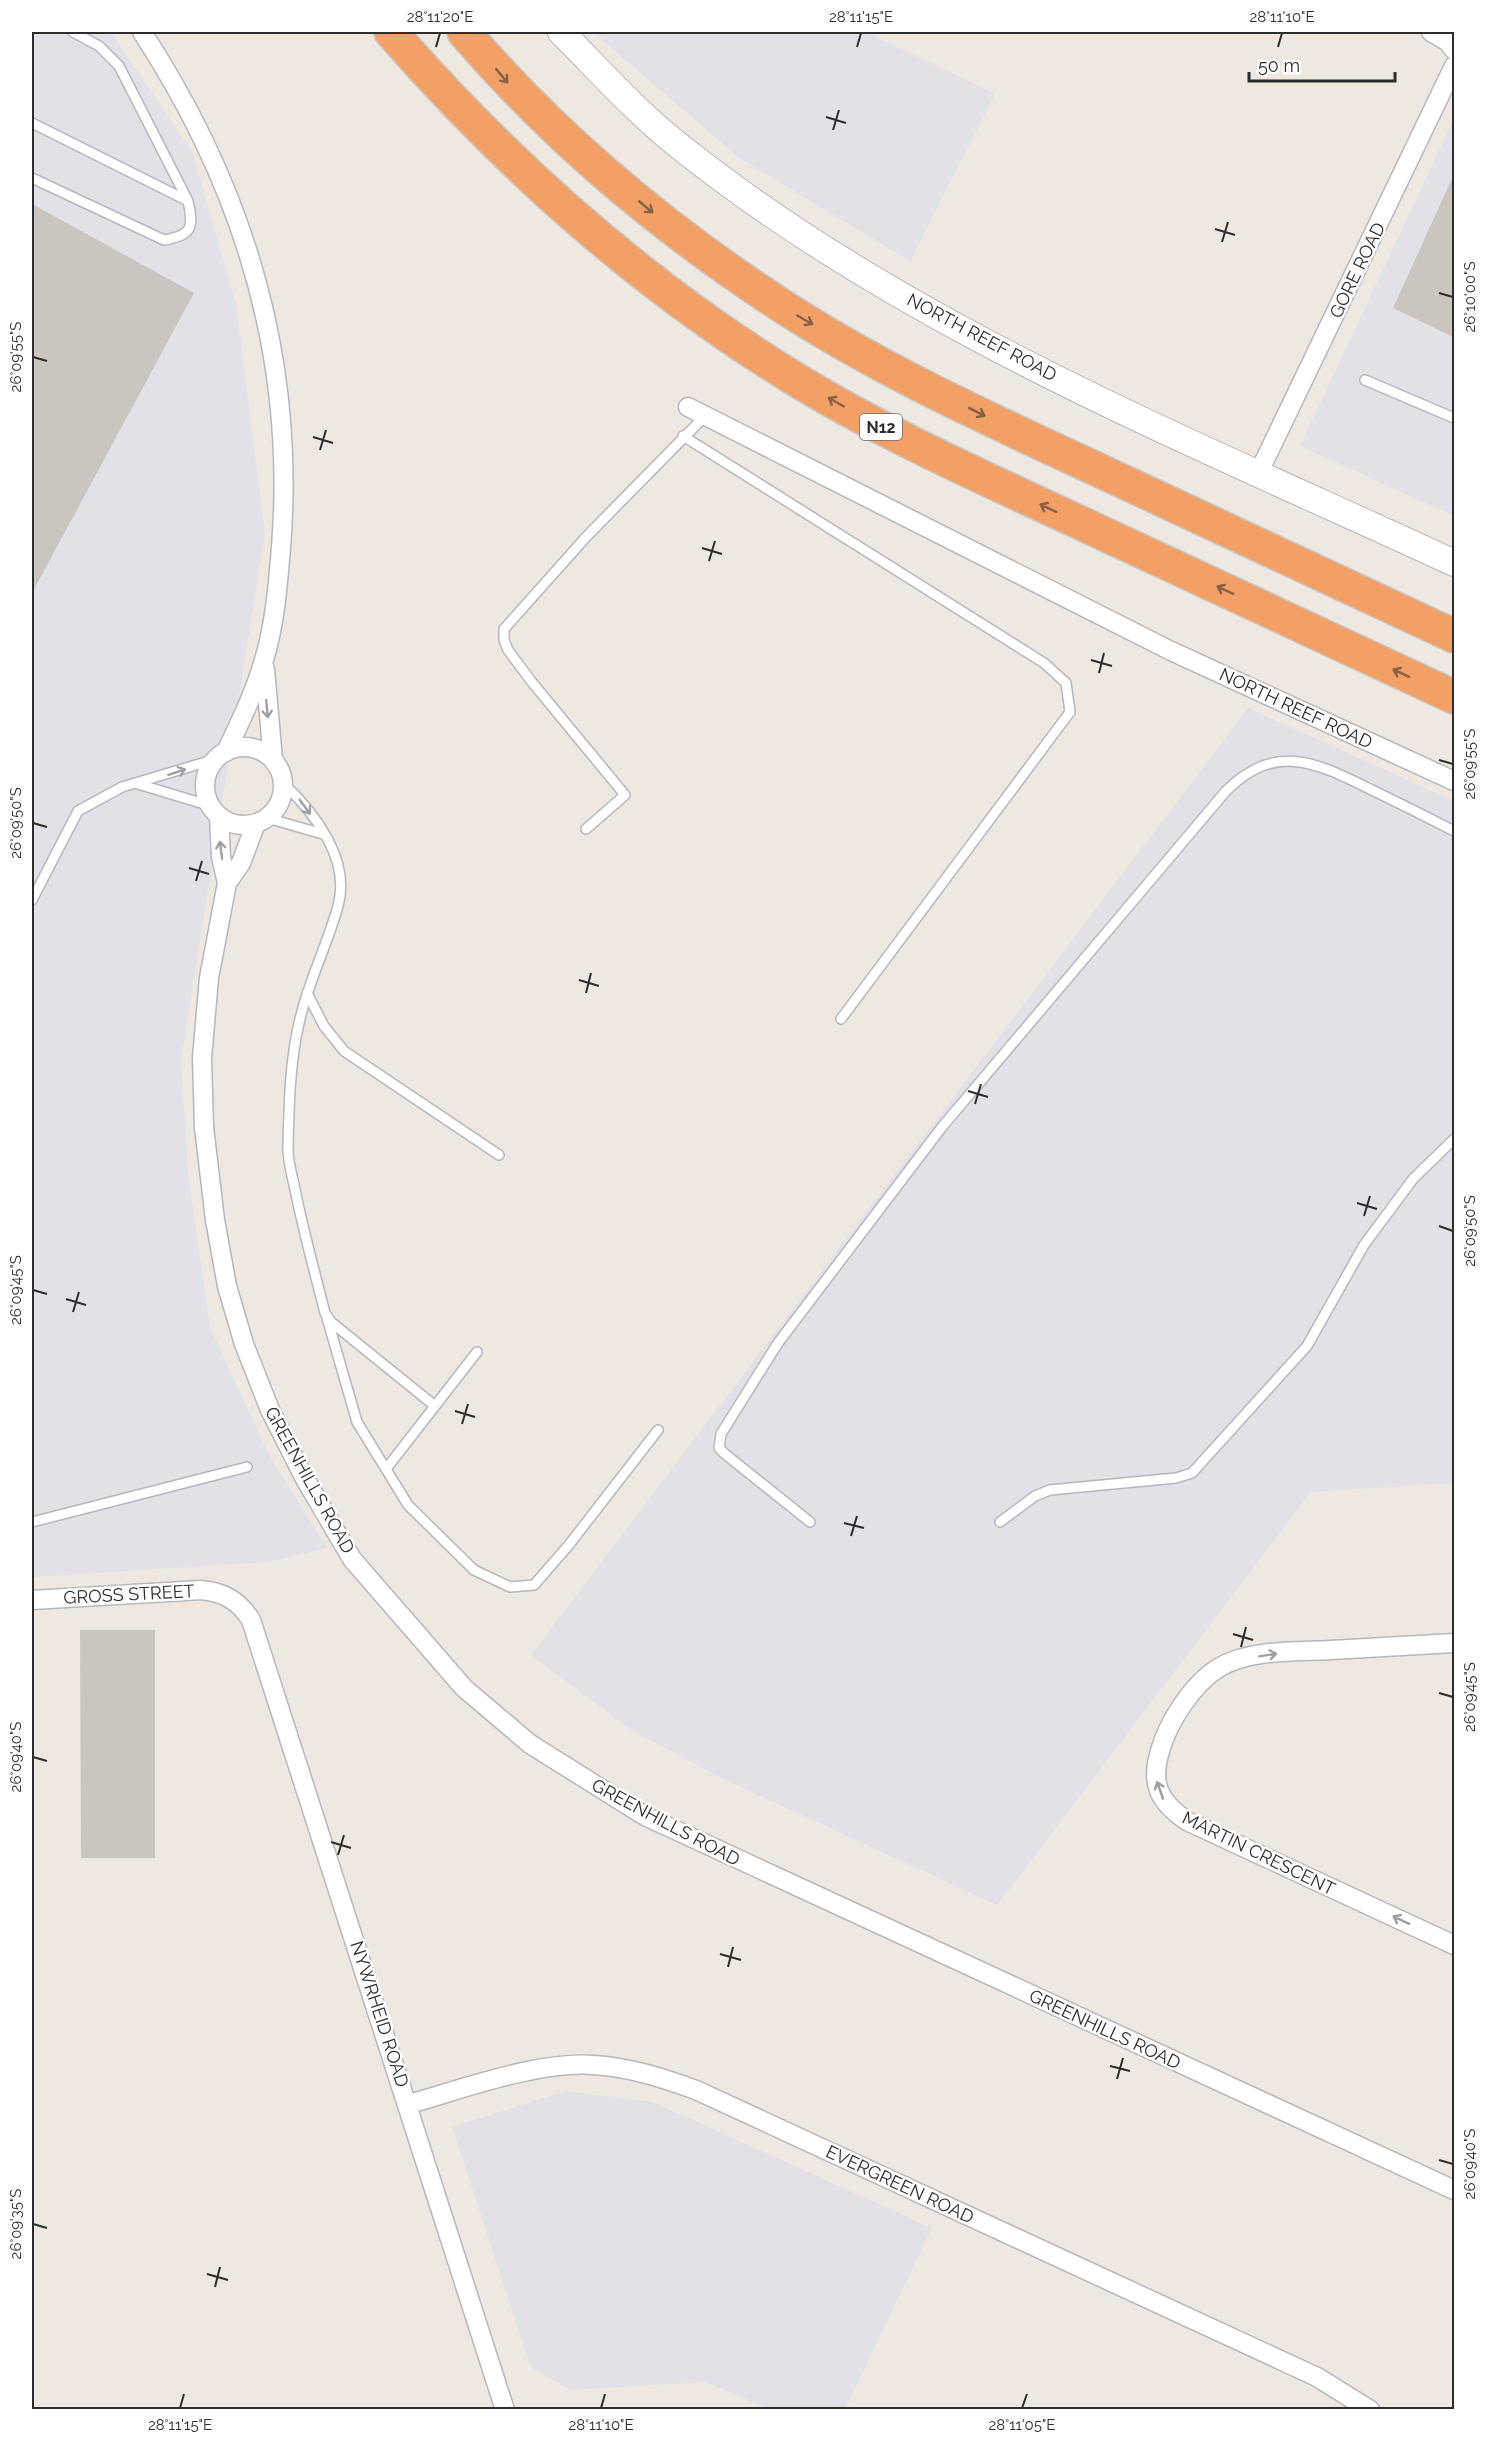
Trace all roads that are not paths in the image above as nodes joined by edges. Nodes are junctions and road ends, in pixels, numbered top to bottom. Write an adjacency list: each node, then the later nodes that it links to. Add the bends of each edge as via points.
1 (73, 32): 11 (lane, via 99,46 119,66)
2 (142, 32): 20 (street, via 169,72 201,133 236,212 274,354 283,434 284,507 277,590)
3 (391, 32): 21 (highway, N12, one-way to 3, via 934,453 800,382 726,334 605,244 497,147)
4 (464, 32): 19 (highway, one-way to 19, via 510,85 576,148 660,219 779,304 879,363 1006,427)
5 (561, 32): 17 (main road, NORTH REEF ROAD, via 636,109 677,144 805,237 978,336 1113,405)
6 (1431, 32): 7 (street)
7 (1455, 50)
8 (1455, 66): 17 (street, GORE ROAD)
9 (32, 123): 11 (lane)
10 (32, 178): 11 (lane, via 164,240 181,237 190,228 193,221)
11 (188, 201)
12 (1365, 380): 15 (lane)
13 (688, 407): 14 (street, NORTH REEF ROAD)
14 (706, 415): 16 (lane); 24 (street, NORTH REEF ROAD, via 1169,650)
15 (1455, 418)
16 (683, 436): 29 (lane, via 504,629 508,650 625,795); 35 (lane, via 1044,663 1066,683 1070,712)
17 (1258, 472): 18 (main road, NORTH REEF ROAD)
18 (1455, 563)
19 (1455, 636)
20 (265, 658): 22 (street); 23 (street, one-way to 23)
21 (1455, 697)
22 (221, 755): 23 (street, via 251,748); 26 (lane, one-way to 22); 27 (street, via 208,770 205,782 206,795)
23 (273, 760): 25 (street)
24 (1455, 781)
25 (283, 783): 28 (street, via 276,808); 31 (lane, one-way to 31, via 303,802)
26 (138, 784): 27 (lane); 33 (lane, via 107,793 78,812)
27 (215, 811): 28 (street, via 243,825); 32 (street, GREENHILLS ROAD, one-way to 27)
28 (261, 820): 31 (lane); 32 (street, GREENHILLS ROAD)
29 (586, 829)
30 (1455, 831): 45 (lane, via 1309,762 1279,761 1257,766 1226,791 942,1127 778,1343 721,1434 719,1448 725,1454)
31 (323, 834): 34 (lane, via 339,874 338,905)
32 (227, 883): 52 (street, GREENHILLS ROAD, via 209,978 202,1058 204,1127 227,1286 270,1410 352,1559 464,1688 530,1744 645,1816)
33 (32, 900)
34 (308, 993): 37 (lane, via 324,1026 344,1051); 38 (lane, via 292,1063 288,1148)
35 (841, 1019)
36 (1455, 1139): 46 (lane, via 1413,1179 1364,1245 1307,1346 1192,1473 1176,1478 1050,1490 1035,1496)
37 (499, 1155)
38 (325, 1313): 40 (lane); 43 (lane, via 357,1422)
39 (477, 1352): 40 (lane)
40 (435, 1406): 43 (lane)
41 (658, 1430): 43 (lane, via 534,1585 510,1587 474,1570 408,1505)
42 (247, 1467): 44 (lane)
43 (386, 1469)
44 (32, 1522)
45 (810, 1522)
46 (1000, 1522)
47 (32, 1600): 48 (street, GROSS STREET, via 201,1590 220,1593 237,1602)
48 (251, 1620): 51 (street, NYWRHEID ROAD)
49 (1455, 1643): 50 (street, MARTIN CRESCENT, one-way to 49, via 1187,1821 1162,1798 1156,1776 1161,1747 1179,1712 1201,1682 1227,1663 1279,1653)
50 (1455, 1945)
51 (408, 2104): 53 (street, NYWRHEID ROAD); 54 (street, EVERGREEN ROAD, via 564,2065 616,2067 665,2079 1317,2377)
52 (1455, 2190)
53 (505, 2409)
54 (1370, 2409)

